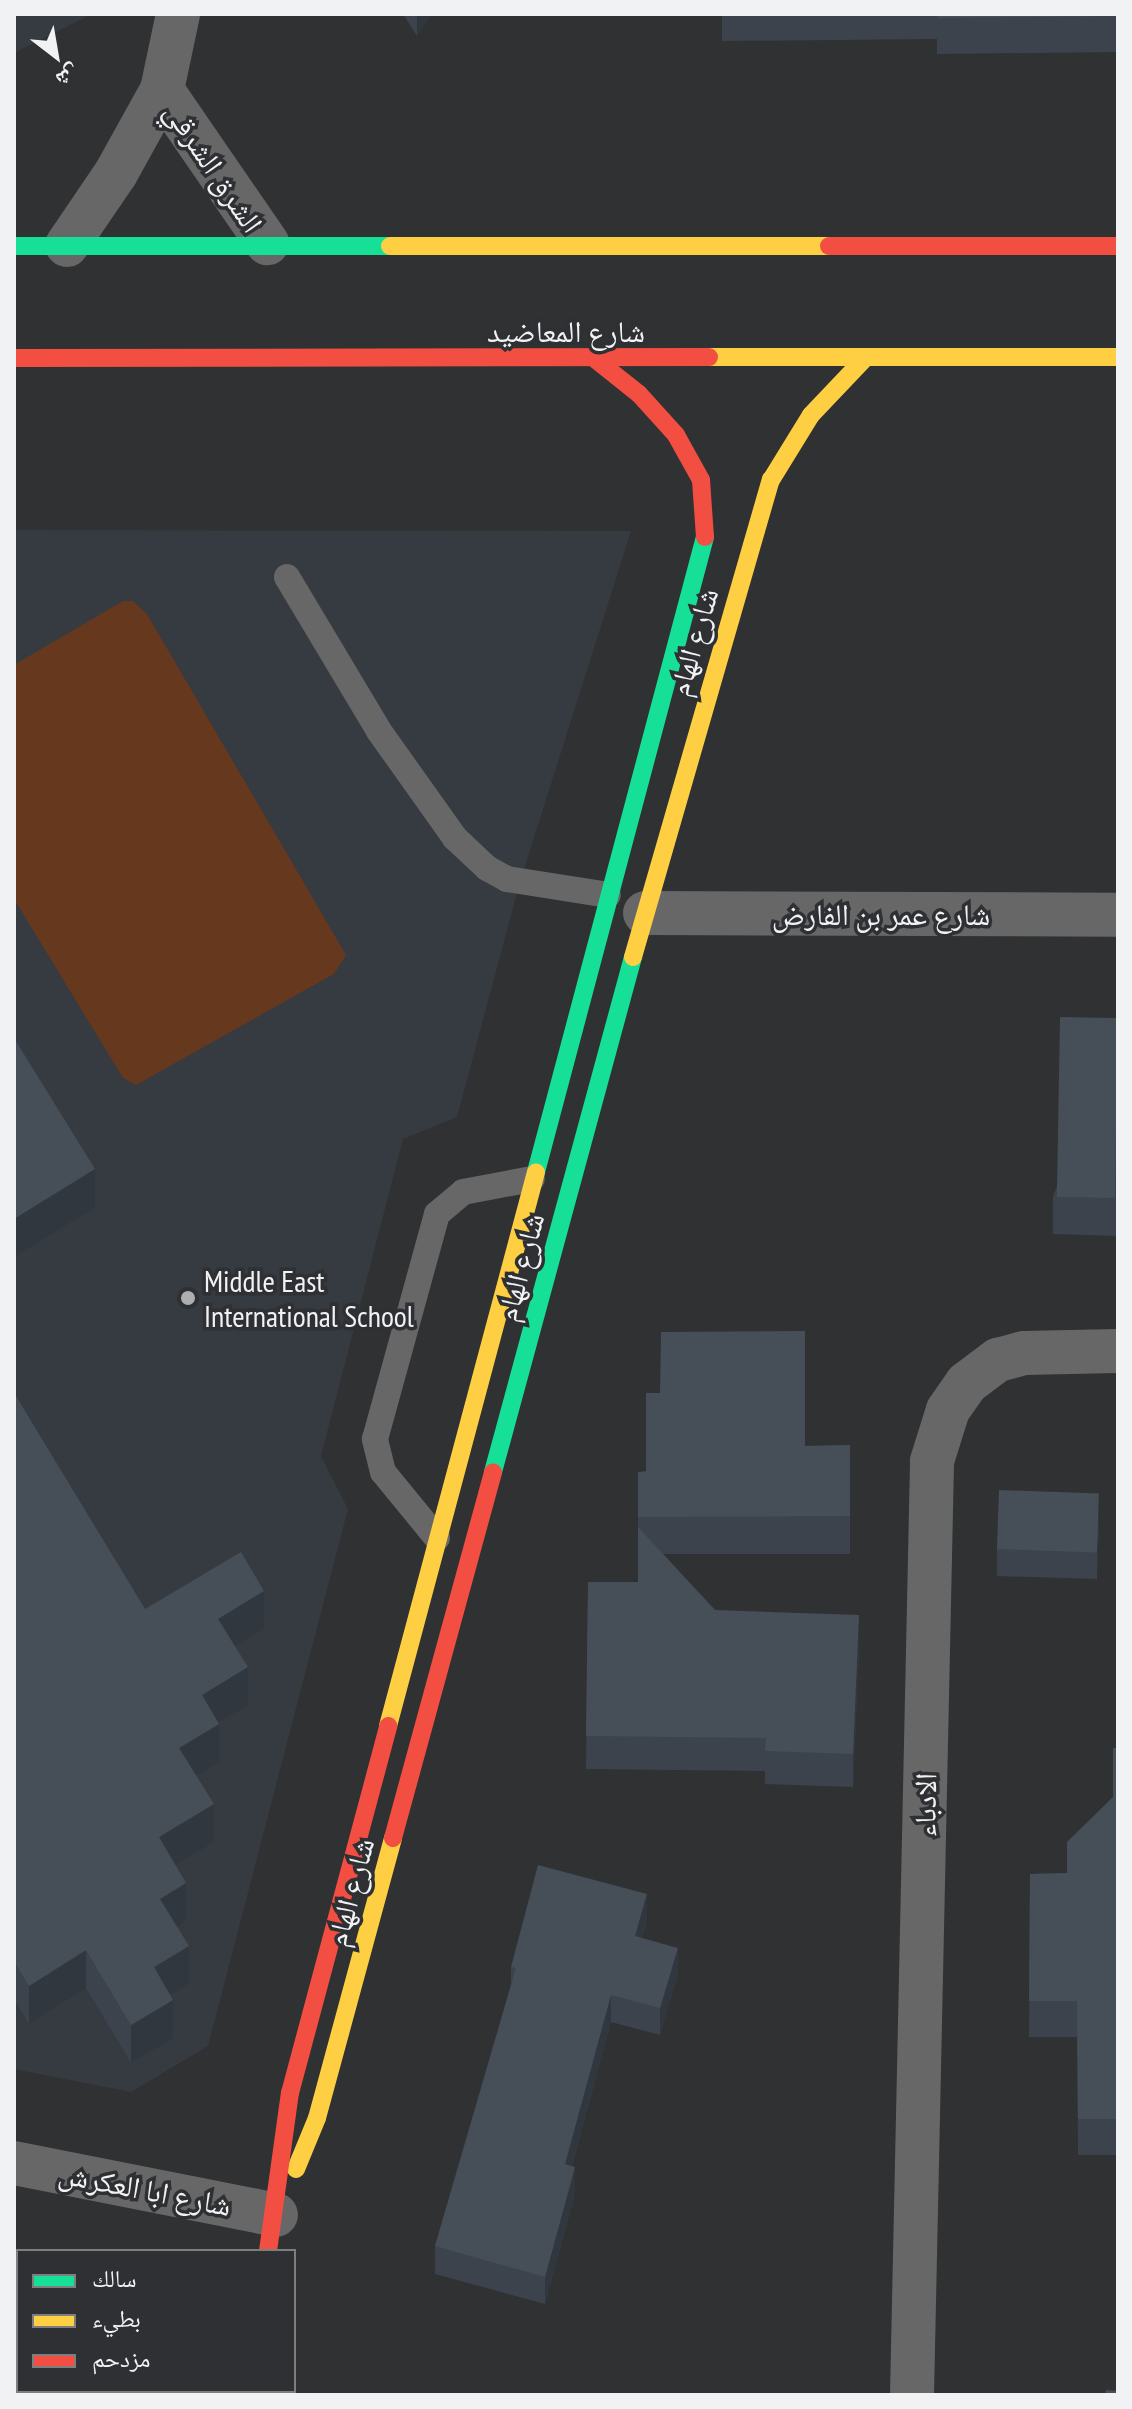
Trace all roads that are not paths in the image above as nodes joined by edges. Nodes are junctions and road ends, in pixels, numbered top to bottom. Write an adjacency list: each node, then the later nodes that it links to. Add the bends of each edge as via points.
1 (178, 14): 2 (street, الشرق الشرقي)
2 (162, 90): 3 (street, الشرق الشرقي, via 214,173); 4 (street, الشرق الشرقي, via 116,173)
3 (267, 243): 4 (street); 6 (street)
4 (67, 245): 5 (street)
5 (14, 246)
6 (1118, 246)
7 (1118, 357): 9 (street, شارع المعاضيد)
8 (14, 358): 10 (street, شارع المعاضيد)
9 (865, 358): 10 (street, شارع المعاضيد); 12 (street, شارع الهام, via 811,415 771,480)
10 (595, 359): 12 (street, شارع الهام, via 639,394 676,435 701,480 707,528)
11 (287, 577): 12 (lane, via 379,731 455,838 507,879)
12 (626, 904): 13 (street, شارع عمر بن الفارض); 14 (street, شارع الهام); 18 (street, شارع الهام, via 317,2118)
13 (1118, 915)
14 (532, 1179): 16 (street, شارع الهام); 16 (lane, via 463,1192 437,1214 375,1439 383,1472)
15 (1118, 1351): 19 (street, الادباء, via 1024,1353 998,1360 967,1383 948,1410 932,1461)
16 (437, 1538): 18 (street, شارع الهام, via 290,2093)
17 (14, 2163): 18 (street, شارع ابا العكرش)
18 (272, 2233)
19 (912, 2395)

